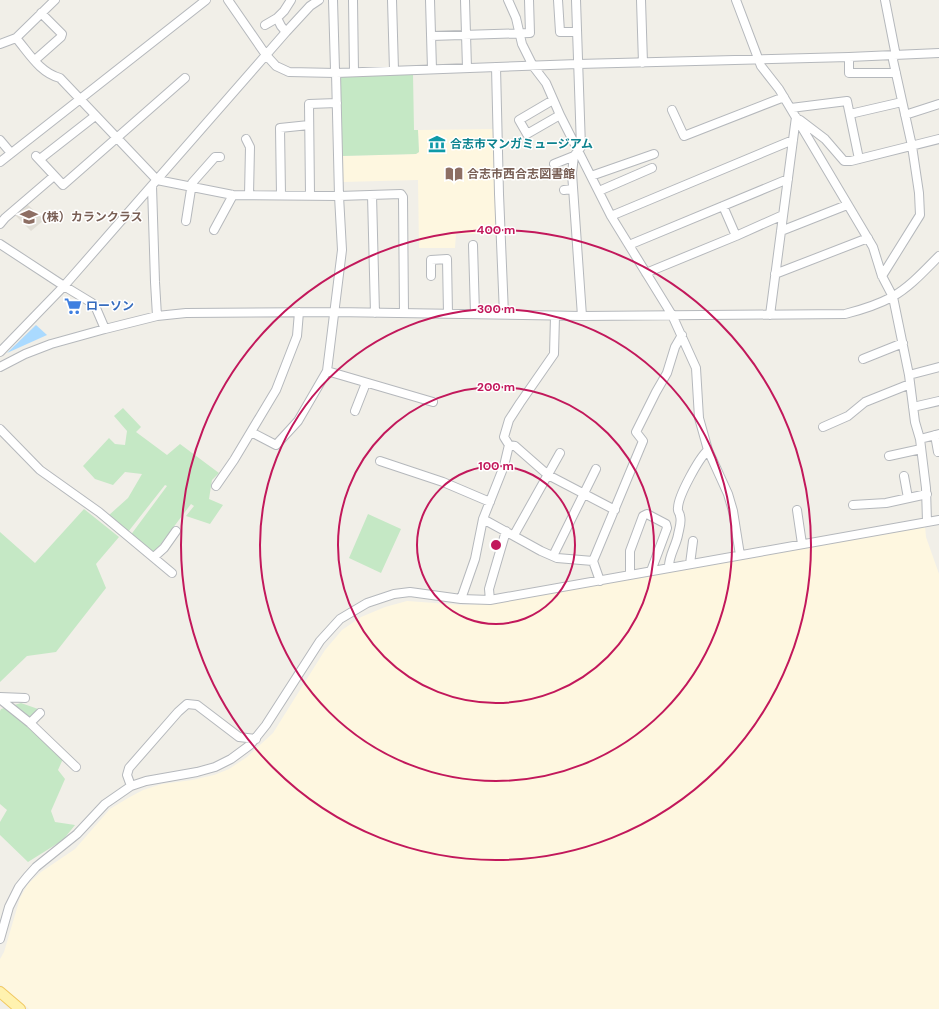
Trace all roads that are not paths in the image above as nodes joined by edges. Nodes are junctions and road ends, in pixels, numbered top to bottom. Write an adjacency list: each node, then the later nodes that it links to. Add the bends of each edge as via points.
1 (55, 0): 18 (street)
2 (206, 0): 46 (street)
3 (228, 0): 29 (street)
4 (291, 0): 19 (street)
5 (319, 0): 21 (street)
6 (333, 0): 42 (street)
7 (353, 0): 41 (street)
8 (392, 0): 40 (street)
9 (430, 0): 25 (street)
10 (465, 0): 24 (street)
11 (508, 0): 23 (street)
12 (529, 0): 23 (street, via 530,33)
13 (558, 0): 22 (street, via 560,32)
14 (576, 0): 22 (street)
15 (641, 0): 34 (street)
16 (736, 0): 33 (street)
17 (885, 0): 30 (street)
18 (41, 13): 26 (street); 32 (street, via 62,34)
19 (277, 18): 20 (street); 21 (street)
20 (265, 25)
21 (286, 32): 29 (street)
22 (577, 32): 35 (street)
23 (519, 33): 24 (street); 36 (street)
24 (466, 35): 25 (street); 38 (street)
25 (431, 36): 39 (street)
26 (16, 38): 27 (street); 32 (street)
27 (0, 44)
28 (939, 54): 30 (street)
29 (266, 55): 42 (street, via 276,66 289,72); 76 (street)
30 (894, 56): 31 (street); 43 (street)
31 (849, 57): 33 (street); 43 (street, via 849,73)
32 (35, 60): 46 (street, via 44,71 60,78)
33 (759, 60): 34 (street); 45 (street)
34 (643, 63): 35 (street)
35 (578, 64): 36 (street); 66 (street, via 581,148)
36 (533, 66): 37 (street); 47 (street, via 546,83)
37 (496, 67): 38 (street); 111 (street)
38 (467, 68): 39 (street)
39 (432, 69): 40 (street)
40 (394, 70): 41 (street)
41 (354, 72): 42 (street)
42 (336, 73): 49 (street)
43 (896, 73): 48 (street)
44 (185, 78): 59 (street)
45 (784, 97): 51 (street); 52 (street, via 684,136)
46 (80, 100): 56 (street); 65 (street)
47 (553, 100): 54 (street); 54 (street, via 519,120 527,134)
48 (902, 102): 53 (street); 55 (street)
49 (336, 103): 58 (street, via 309,104); 84 (street)
50 (939, 104): 55 (street)
51 (790, 108): 53 (street, via 847,101); 57 (street)
52 (672, 110)
53 (850, 114): 69 (street)
54 (560, 115): 66 (street)
55 (905, 115): 64 (street)
56 (96, 116): 59 (street); 73 (street, via 38,158)
57 (796, 117): 63 (street); 69 (street, via 844,161); 85 (street)
58 (309, 125): 81 (street, via 280,128); 82 (street)
59 (116, 138): 73 (street, via 63,185); 76 (street)
60 (246, 139): 79 (street, via 250,147)
61 (939, 139): 64 (street)
62 (0, 140): 65 (street)
63 (793, 140): 75 (street); 88 (street)
64 (912, 146): 69 (street); 102 (street, via 920,215)
65 (11, 153): 70 (street)
66 (576, 153): 71 (street); 74 (street); 116 (street, via 568,190)
67 (654, 154): 74 (street)
68 (220, 157): 77 (street, via 215,157)
69 (859, 159)
70 (0, 162)
71 (554, 164)
72 (652, 168): 78 (street)
73 (54, 176): 90 (street)
74 (591, 176): 78 (street)
75 (788, 179): 86 (street); 87 (street)
76 (155, 183): 77 (street); 103 (street); 114 (street, via 155,282)
77 (191, 186): 80 (street); 89 (street)
78 (599, 191): 88 (street)
79 (249, 194): 80 (street); 81 (street)
80 (233, 195): 91 (street)
81 (281, 195): 82 (street)
82 (310, 195): 84 (street)
83 (372, 195): 84 (street); 107 (street); 108 (street, via 401,194 402,197)
84 (339, 196): 106 (street, via 342,250)
85 (847, 205): 92 (street); 94 (street)
86 (723, 206): 93 (street); 97 (street)
87 (783, 215): 92 (street); 93 (street)
88 (611, 216): 97 (street)
89 (186, 221)
90 (0, 224)
91 (214, 230)
92 (781, 230): 100 (street)
93 (736, 236): 99 (street)
94 (868, 238): 100 (street); 102 (street)
95 (0, 244): 103 (street)
96 (473, 245): 110 (street)
97 (628, 245): 99 (street)
98 (939, 256): 104 (street)
99 (646, 273): 112 (street)
100 (775, 274): 113 (street)
101 (431, 276): 109 (street, via 431,260 447,260)
102 (882, 276): 104 (street)
103 (64, 286): 117 (street, via 92,303); 120 (street)
104 (893, 297): 113 (street, via 870,308 845,314); 119 (street)
105 (299, 312): 106 (street); 114 (street, via 186,313); 134 (street, via 297,336 278,383)
106 (334, 312): 107 (street); 124 (street)
107 (374, 313): 108 (street)
108 (404, 313): 109 (street)
109 (448, 314): 110 (street)
110 (475, 314): 111 (street)
111 (504, 314): 115 (street)
112 (672, 315): 113 (street); 116 (street); 118 (street)
113 (770, 315)
114 (158, 316): 117 (street)
115 (555, 316): 116 (street); 137 (street, via 554,354 509,420 504,437)
116 (582, 316)
117 (105, 329): 122 (street, via 51,344)
118 (682, 335): 139 (street, via 696,368 699,418); 153 (street, via 675,347 667,373 636,432 643,441)
119 (903, 343): 121 (street); 125 (street)
120 (0, 352)
121 (863, 360)
122 (0, 367)
123 (939, 367): 125 (street)
124 (327, 370): 126 (street); 134 (street, via 298,421 276,445)
125 (909, 375): 127 (street)
126 (366, 383): 129 (street); 131 (street)
127 (910, 384): 130 (street); 132 (street, via 865,402 848,416)
128 (939, 401): 130 (street)
129 (433, 402)
130 (913, 407): 136 (street)
131 (355, 411)
132 (824, 427)
133 (0, 428): 164 (street, via 40,470 99,512)
134 (250, 432): 147 (street)
135 (937, 434): 136 (street); 140 (street)
136 (920, 439): 138 (street)
137 (509, 444): 145 (street, via 515,446); 151 (street, via 504,466)
138 (921, 449): 142 (street); 149 (street)
139 (708, 450): 162 (street, via 728,494); 167 (street, via 687,482 678,504 680,527 669,562)
140 (938, 452)
141 (560, 453): 145 (street)
142 (889, 456)
143 (380, 461): 151 (street, via 443,482)
144 (596, 469): 148 (street)
145 (548, 475): 148 (street); 159 (street)
146 (904, 476): 150 (street)
147 (216, 486)
148 (583, 494): 153 (street); 163 (street)
149 (927, 494): 150 (street); 157 (street)
150 (908, 498): 152 (street, via 886,503)
151 (490, 502): 155 (street)
152 (853, 505)
153 (615, 510): 165 (street)
154 (797, 510): 161 (street)
155 (484, 519): 159 (street); 172 (street)
156 (939, 520): 157 (street)
157 (927, 522): 161 (street)
158 (176, 531): 164 (street)
159 (510, 533): 163 (street); 173 (street, via 489,590)
160 (693, 541): 166 (street)
161 (802, 544): 162 (street)
162 (740, 555): 166 (street)
163 (553, 556): 165 (street)
164 (154, 558): 169 (street)
165 (592, 561): 171 (street)
166 (690, 564): 167 (street)
167 (670, 568): 168 (street)
168 (651, 571): 170 (street); 170 (street, via 667,528 666,524 648,514 643,516 630,551)
169 (172, 573)
170 (630, 575): 171 (street)
171 (600, 581): 173 (street)
172 (461, 600): 173 (street); 178 (street, via 410,592 394,594 367,603 340,619 320,641)
173 (490, 600)
174 (0, 698): 175 (street); 177 (street)
175 (25, 698)
176 (40, 713): 177 (street)
177 (30, 723): 179 (street)
178 (256, 739): 180 (street, via 242,752 215,767 146,780); 180 (street, via 239,737 197,705 187,704 129,768 127,775)
179 (76, 767)
180 (131, 786): 181 (street, via 104,804 77,834 27,877 9,907)
181 (0, 939)
182 (0, 992): 183 (main road)
183 (16, 1008)

